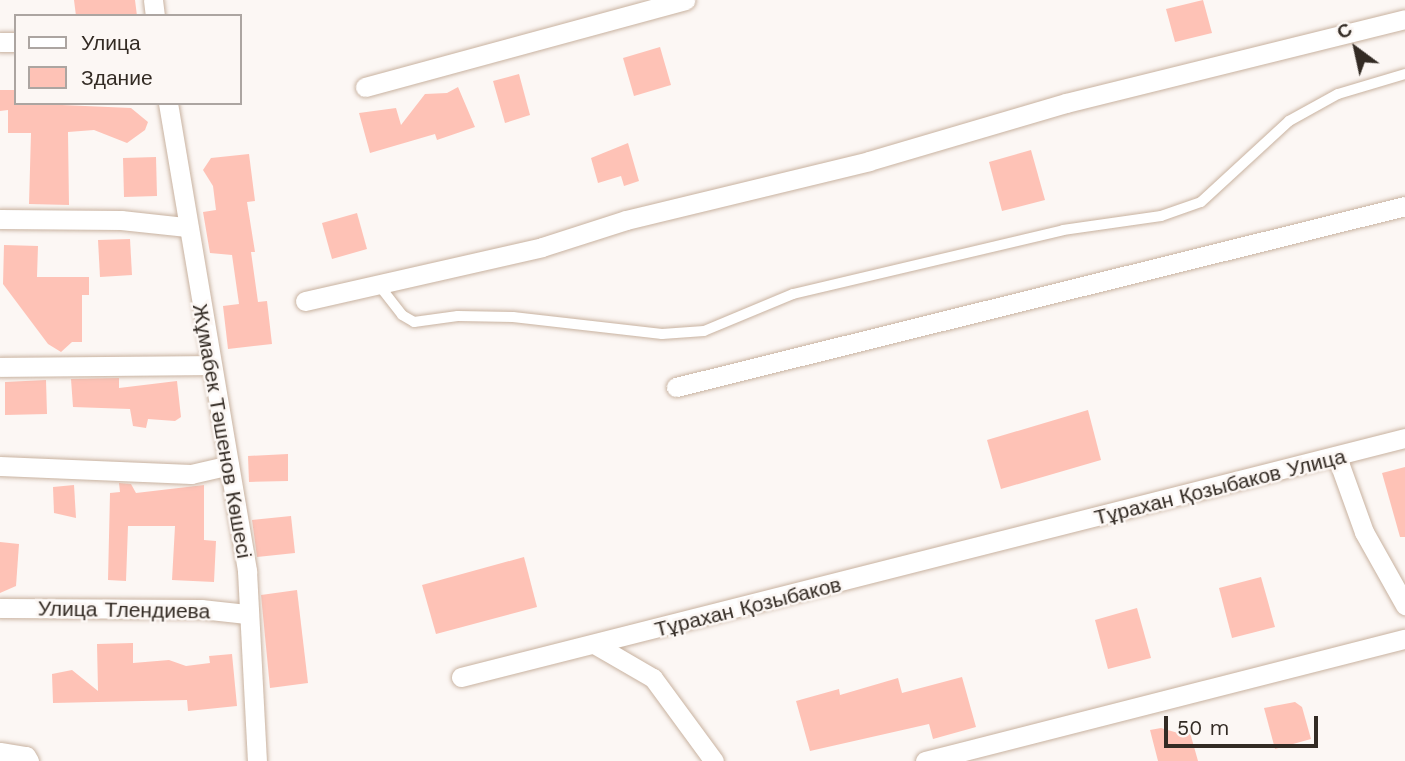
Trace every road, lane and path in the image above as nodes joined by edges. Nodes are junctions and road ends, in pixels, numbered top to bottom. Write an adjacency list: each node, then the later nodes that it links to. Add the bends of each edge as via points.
1 (685, 0): 4 (street)
2 (1405, 19): 9 (street, via 1066,103 869,161 626,220 542,247)
3 (1405, 74): 9 (lane, via 1338,94 1289,121 1201,202 1161,216 1063,230 793,294 704,331 662,334 513,317 458,316 414,322 402,315)
4 (365, 87)
5 (167, 105): 8 (street, Жұмабек Тәшенов Көшесі)
6 (1405, 206): 13 (street)
7 (0, 219): 8 (street, via 121,220)
8 (185, 227): 11 (street, Жұмабек Тәшенов Көшесі)
9 (377, 283): 10 (street)
10 (305, 301)
11 (209, 365): 12 (street); 16 (street, Жұмабек Тәшенов Көшесі)
12 (0, 367)
13 (676, 387)
14 (1405, 438): 15 (street, Тұрахан Қозыбаков Улица)
15 (1337, 457): 18 (street, Тұрахан Қозыбаков Улица); 19 (street, via 1364,533)
16 (229, 465): 17 (street, via 191,474); 21 (street, Жұмабек Тәшенов Көшесі, via 247,571)
17 (0, 466)
18 (1035, 534): 23 (street, Тұрахан Қозыбаков)
19 (1405, 605)
20 (0, 608): 21 (street, Улица Тлендиева, via 201,609)
21 (247, 614): 27 (street, Жұмабек Тәшенов Көшесі)
22 (1405, 639): 29 (street)
23 (596, 645): 24 (street, Тұрахан Қозыбаков); 28 (street, via 653,678)
24 (461, 677)
25 (0, 752): 26 (street, via 26,756)
26 (29, 761)
27 (257, 761)
28 (714, 761)
29 (925, 761)

